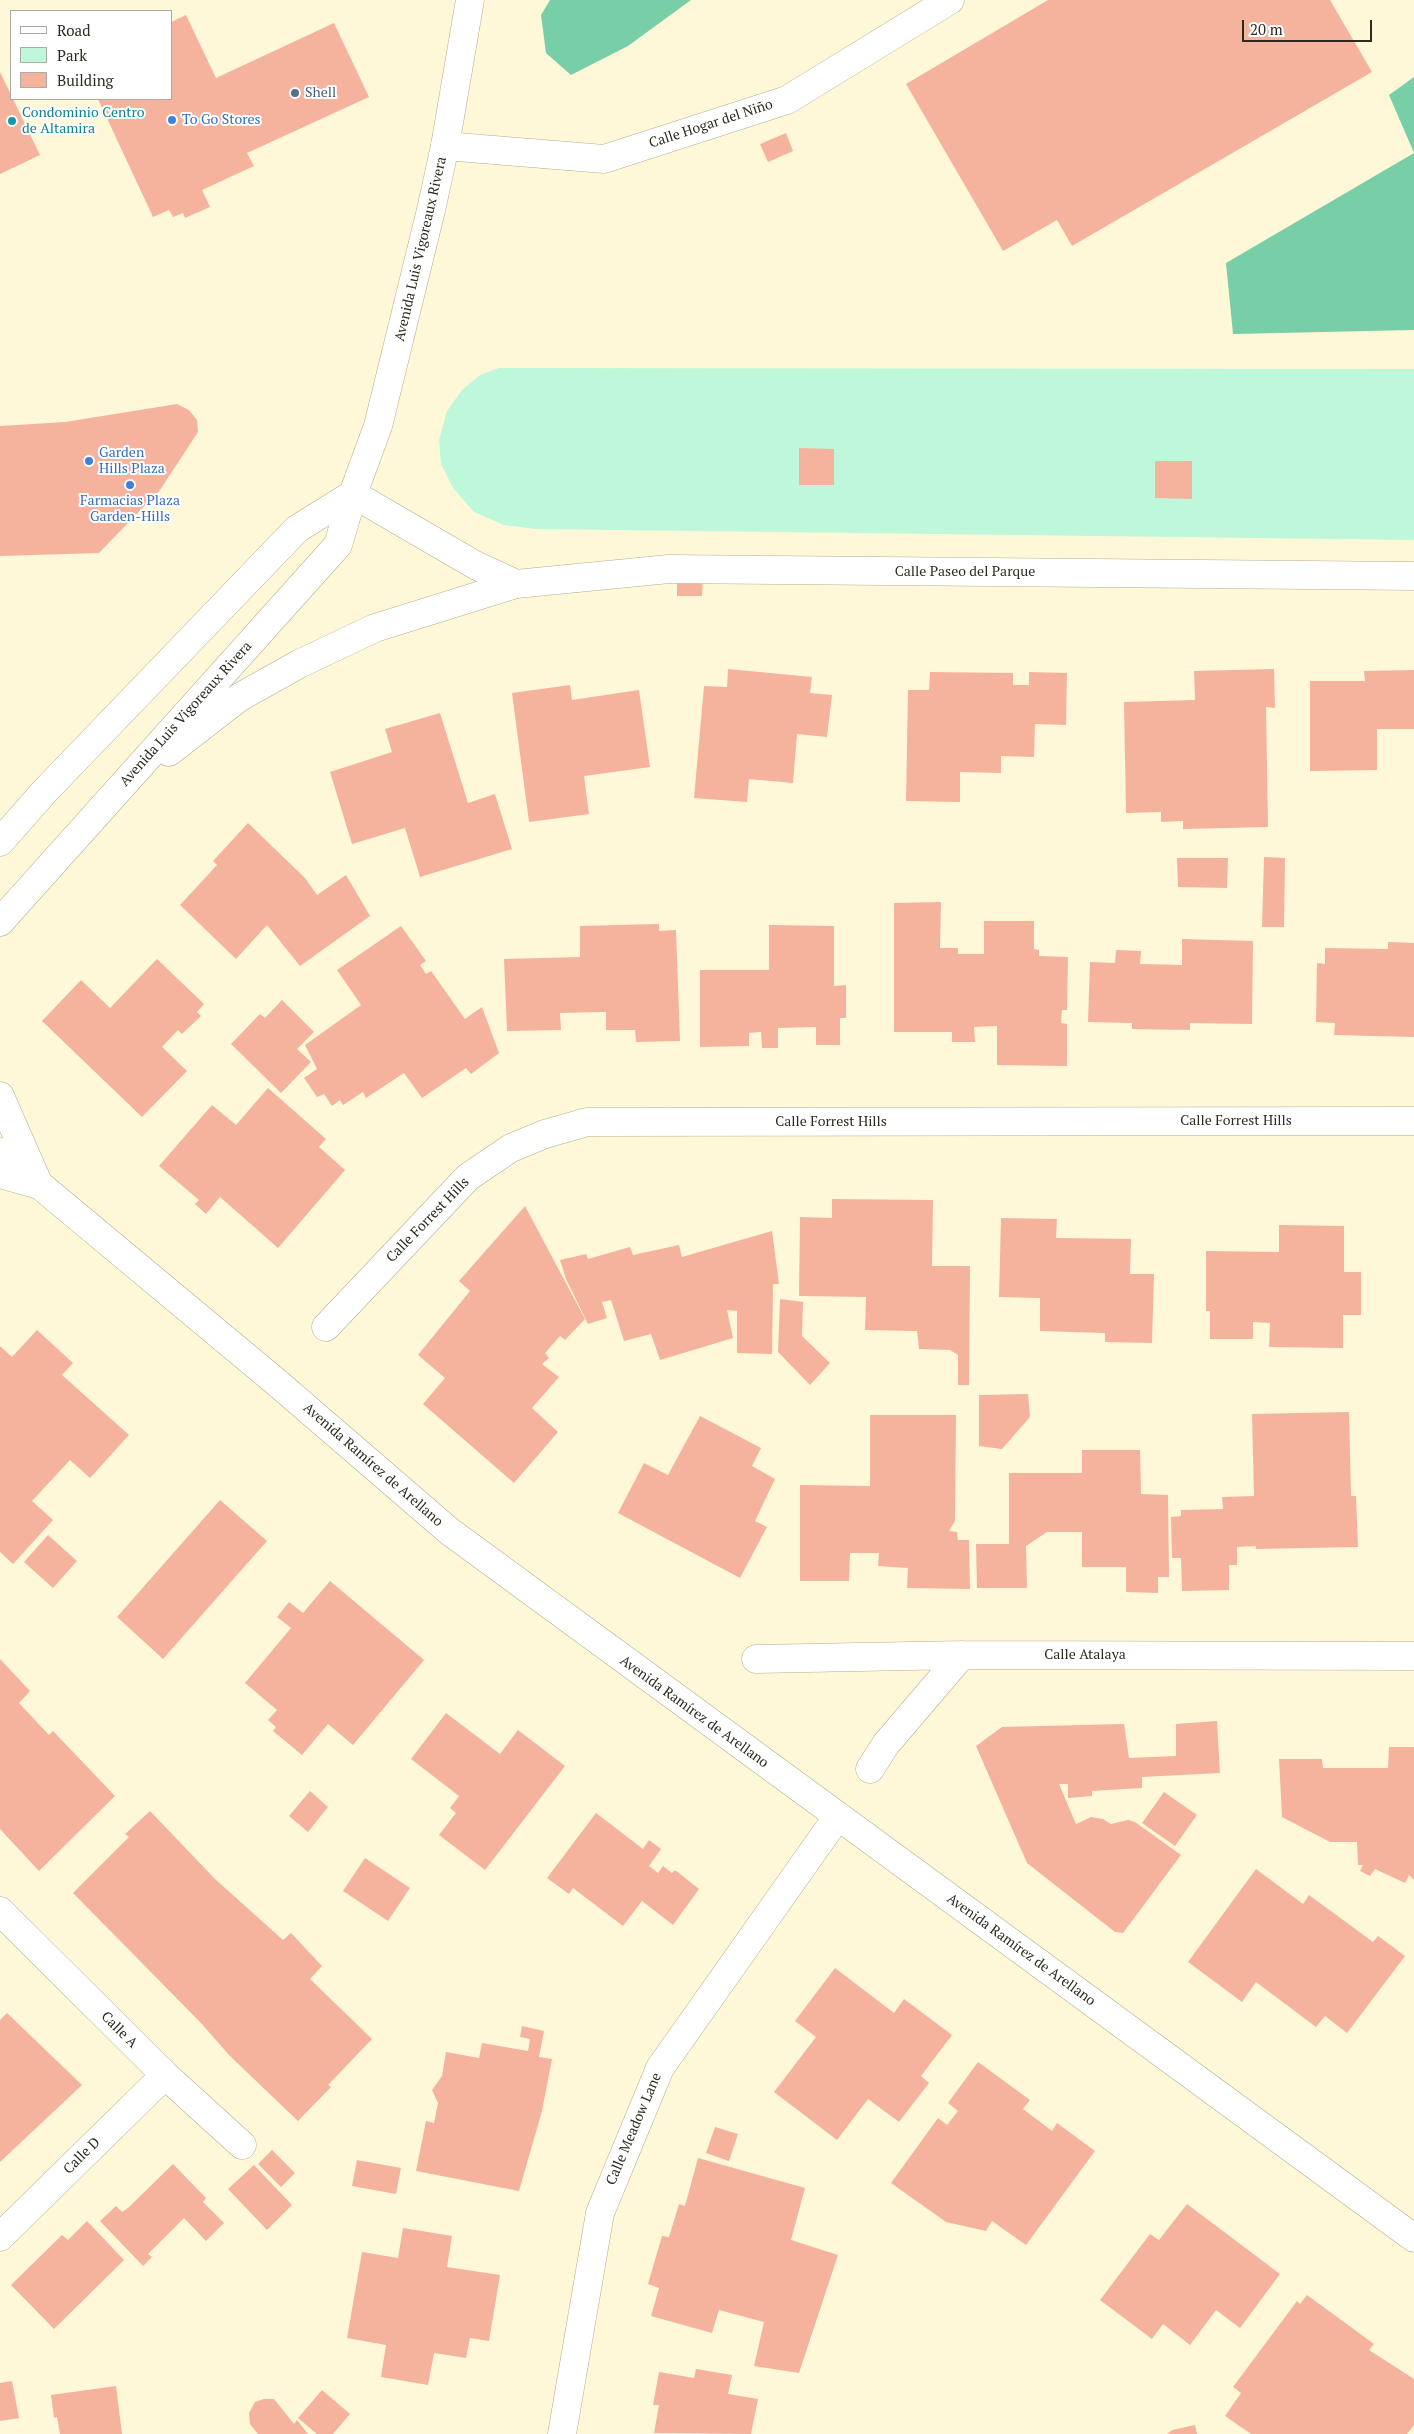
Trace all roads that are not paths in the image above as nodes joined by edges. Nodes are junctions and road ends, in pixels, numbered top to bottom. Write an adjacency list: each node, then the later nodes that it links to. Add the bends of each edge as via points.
1 (950, 0): 3 (street, Calle Hogar del Niño, via 787,100 604,159)
2 (464, 2): 3 (street, Avenida Luis Vigoreaux Rivera)
3 (445, 146): 4 (street, Avenida Luis Vigoreaux Rivera, via 378,426)
4 (353, 494): 6 (street, via 475,566); 7 (street, Avenida Luis Vigoreaux Rivera, via 338,545); 8 (street, via 297,529)
5 (1414, 576): 6 (street, Calle Paseo del Parque, via 669,569)
6 (516, 584): 7 (street, Calle Paseo del Parque, via 376,628 299,664 240,697)
7 (115, 794): 9 (street, Avenida Luis Vigoreaux Rivera)
8 (0, 842)
9 (34, 885): 10 (street, Avenida Luis Vigoreaux Rivera); 11 (street)
10 (0, 922)
11 (0, 944)
12 (0, 1096): 16 (street)
13 (1414, 1121): 17 (street, Calle Forrest Hills, via 587,1122 511,1148 468,1177)
14 (0, 1152): 16 (street, Avenida Ramírez de Arellano)
15 (0, 1174): 16 (street)
16 (39, 1185): 22 (street, Avenida Ramírez de Arellano, via 449,1531)
17 (326, 1327)
18 (962, 1655): 19 (street, Calle Atalaya); 20 (street, Calle Atalaya); 21 (street, via 886,1744)
19 (1414, 1656)
20 (756, 1659)
21 (870, 1769)
22 (838, 1816): 27 (street, Avenida Ramírez de Arellano); 28 (street, Calle Meadow Lane, via 660,2068 600,2212)
23 (0, 1911): 24 (street, Calle A)
24 (165, 2074): 25 (street, Calle A); 26 (street, Calle D)
25 (242, 2145)
26 (0, 2237)
27 (1414, 2238)
28 (562, 2434)

